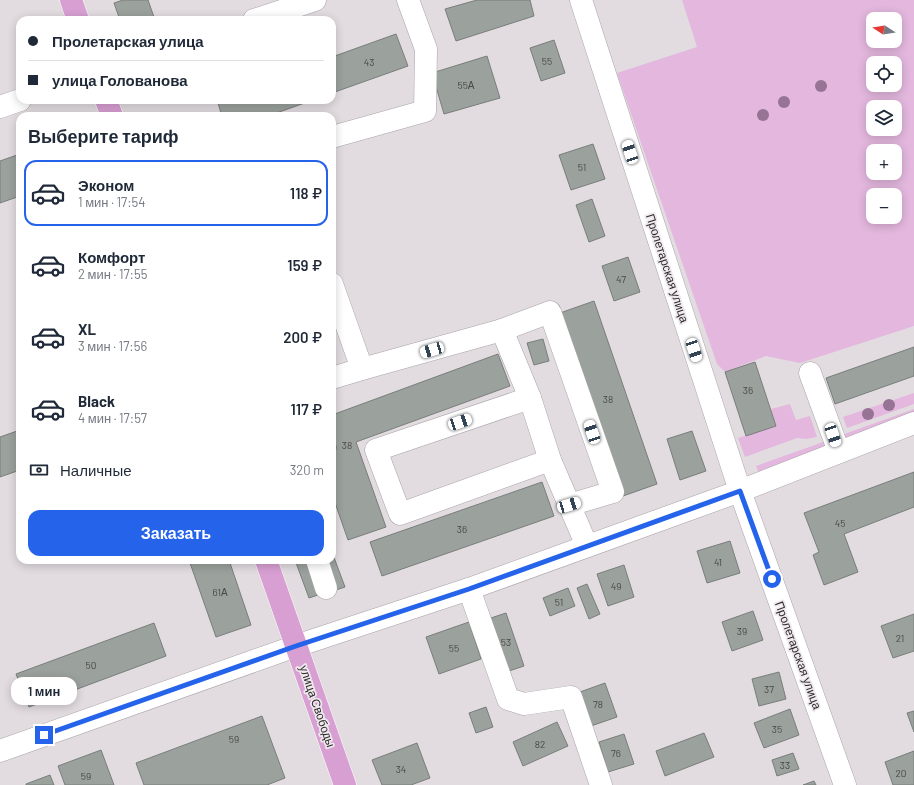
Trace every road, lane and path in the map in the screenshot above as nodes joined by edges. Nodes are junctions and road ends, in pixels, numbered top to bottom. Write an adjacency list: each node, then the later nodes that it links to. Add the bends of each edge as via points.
1 (71, 0): 6 (main road)
2 (315, 0): 5 (street)
3 (408, 0): 10 (street, via 426,49 425,111)
4 (581, 0): 20 (street, Пролетарская улица)
5 (275, 6): 7 (street)
6 (77, 16)
7 (260, 16)
8 (16, 101): 9 (street)
9 (0, 107)
10 (336, 136)
11 (336, 295): 13 (street)
12 (502, 330): 13 (street); 16 (street); 21 (street, via 550,312 613,492)
13 (362, 369): 15 (street)
14 (810, 373): 18 (street)
15 (336, 377)
16 (530, 398): 19 (street); 19 (street, via 376,450 400,514)
17 (914, 423): 18 (street)
18 (839, 452): 20 (street)
19 (550, 460): 21 (street)
20 (740, 491): 22 (street); 31 (street, Пролетарская улица)
21 (569, 505): 22 (street)
22 (587, 546): 26 (street)
23 (267, 564): 27 (main road, улица Свободы)
24 (318, 564): 25 (street)
25 (326, 588)
26 (469, 589): 27 (street); 30 (street, via 508,699 524,704 571,698)
27 (296, 646): 28 (street); 29 (main road, улица Свободы)
28 (0, 751)
29 (346, 785)
30 (601, 785)
31 (845, 785)

